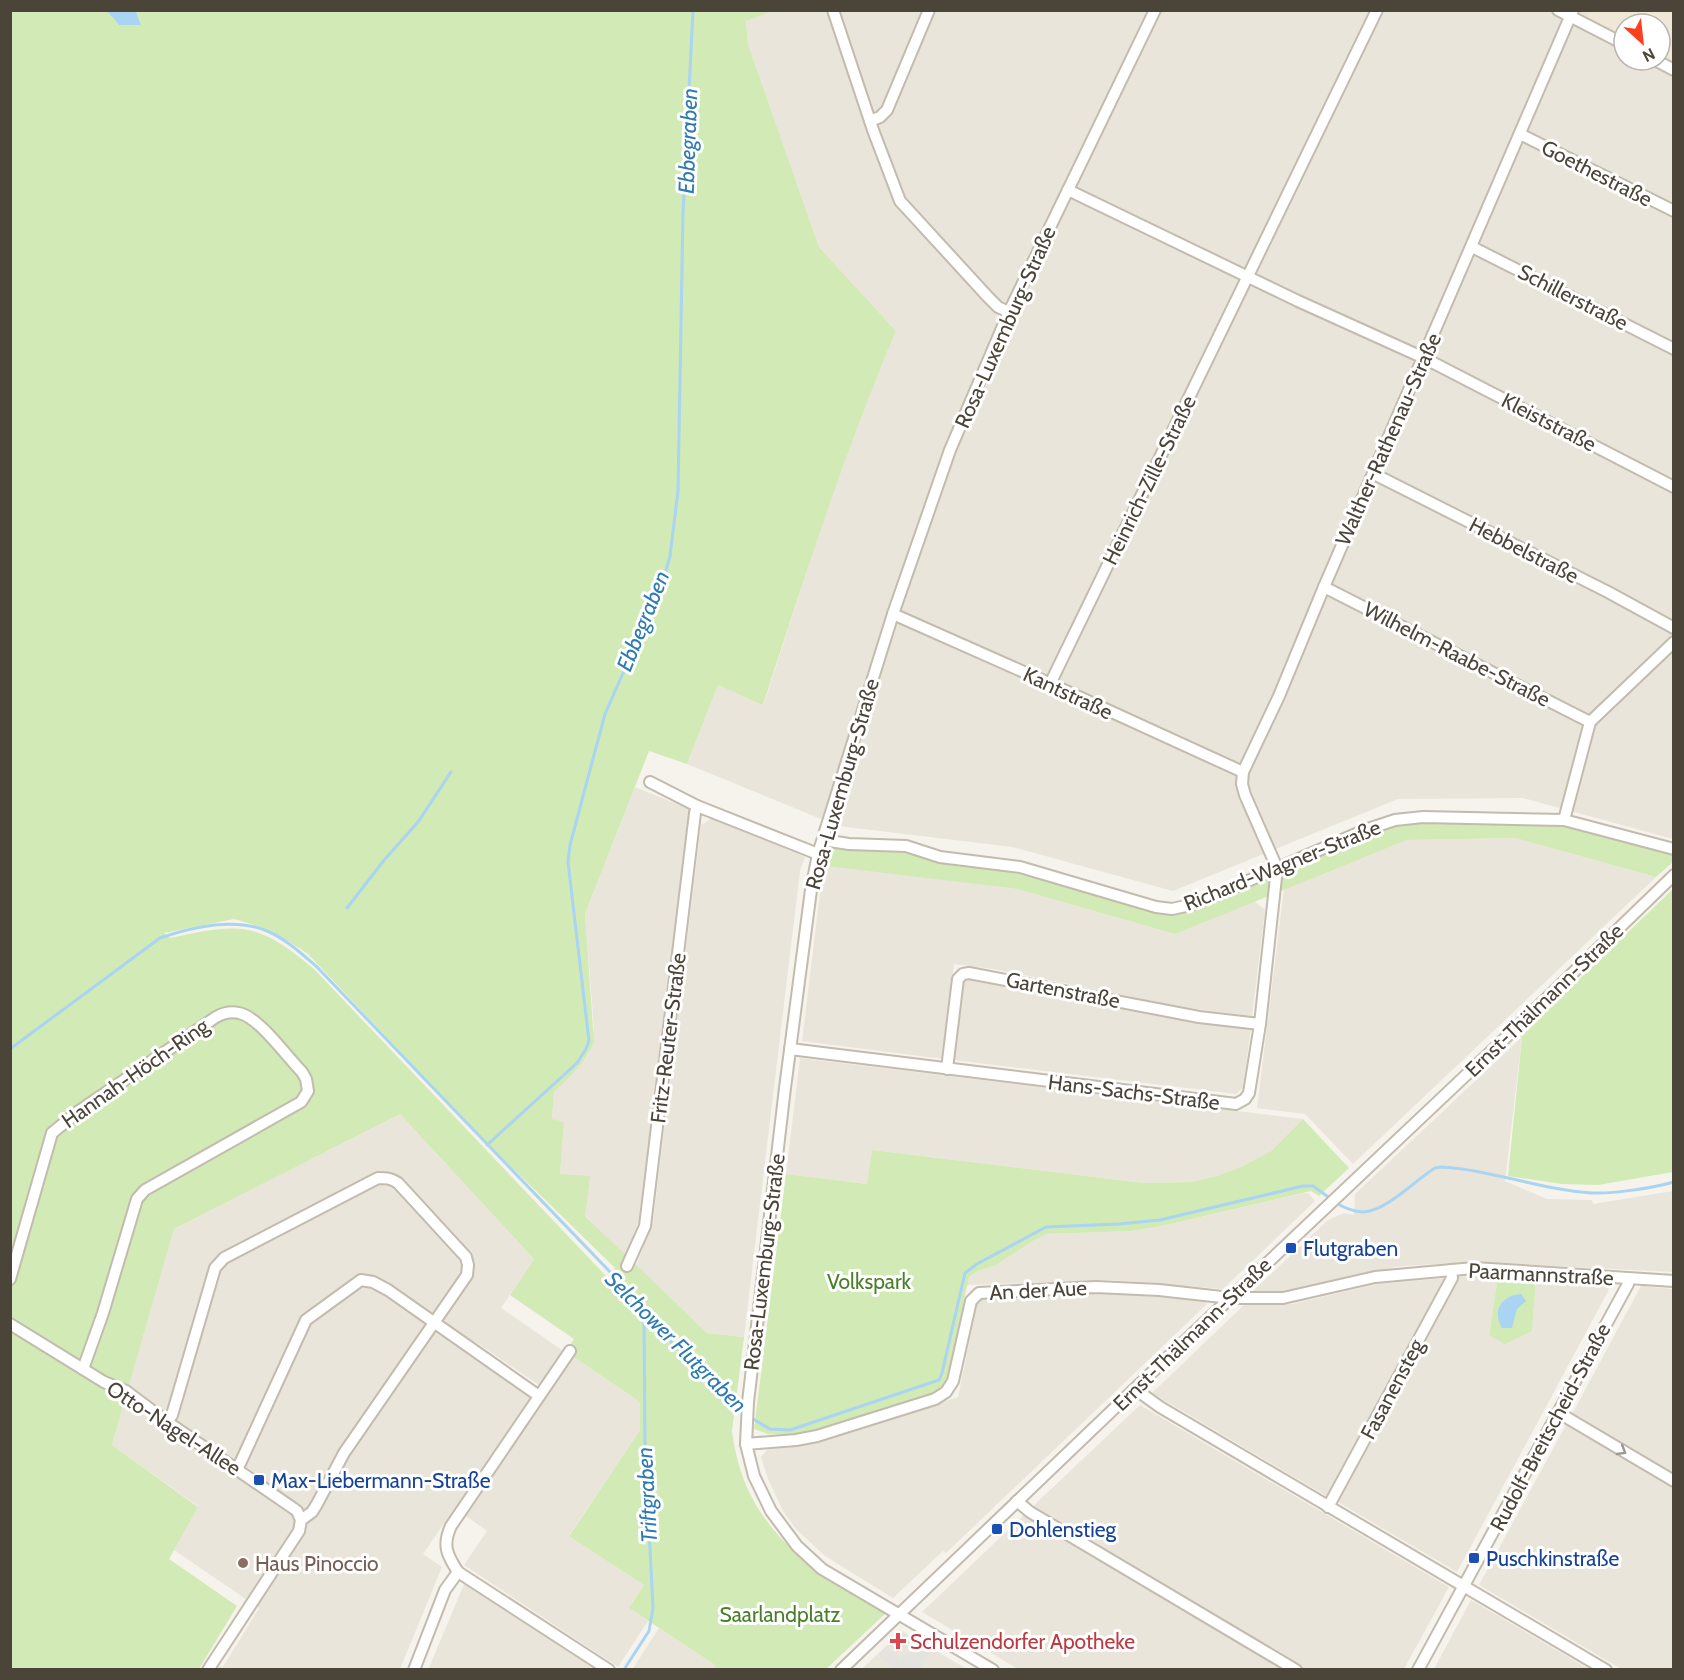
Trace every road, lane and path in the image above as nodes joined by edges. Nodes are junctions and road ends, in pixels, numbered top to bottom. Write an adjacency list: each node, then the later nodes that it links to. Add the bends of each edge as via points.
1 (833, 10): 8 (street)
2 (929, 10): 8 (street, via 887,110)
3 (1155, 10): 10 (street, Rosa-Luxemburg-Straße)
4 (1377, 10): 13 (street, Heinrich-Zille-Straße)
5 (1558, 10): 6 (street)
6 (1571, 14): 7 (street); 9 (street, Walther-Rathenau-Straße)
7 (1612, 37)
8 (870, 121): 14 (street, via 900,201 988,297)
9 (1520, 134): 11 (street, Goethestraße); 12 (street, Walther-Rathenau-Straße)
10 (1068, 190): 13 (street); 14 (street, Rosa-Luxemburg-Straße)
11 (1674, 211)
12 (1472, 247): 15 (street, Schillerstraße); 16 (street, Walther-Rathenau-Straße)
13 (1248, 276): 16 (street); 23 (street, Heinrich-Zille-Straße)
14 (1009, 312): 20 (street, Rosa-Luxemburg-Straße, via 950,450)
15 (1674, 349)
16 (1424, 358): 17 (street, Walther-Rathenau-Straße); 18 (street, Kleiststraße)
17 (1374, 474): 19 (street, Walther-Rathenau-Straße); 21 (street, Hebbelstraße)
18 (1674, 487)
19 (1324, 587): 24 (street, Wilhelm-Raabe-Straße); 25 (street, Walther-Rathenau-Straße)
20 (893, 614): 23 (street, Kantstraße); 29 (street, Rosa-Luxemburg-Straße)
21 (1674, 628)
22 (1674, 642): 24 (street)
23 (1050, 684): 25 (street, Kantstraße)
24 (1590, 722): 28 (street)
25 (1243, 772): 32 (street, via 1245,795)
26 (650, 782): 27 (street)
27 (697, 806): 31 (street); 37 (street, Fritz-Reuter-Straße, via 645,1226)
28 (1564, 820): 30 (street, Richard-Wagner-Straße); 32 (street, Richard-Wagner-Straße, via 1395,820)
29 (823, 840): 31 (street, Rosa-Luxemburg-Straße); 32 (street, Richard-Wagner-Straße, via 906,846 940,856 1020,867 1167,909 1195,904)
30 (1674, 849)
31 (818, 854): 35 (street, Rosa-Luxemburg-Straße)
32 (1277, 868): 34 (street, Hans-Sachs-Straße)
33 (1674, 875): 42 (street, Ernst-Thälmann-Straße)
34 (1260, 1024): 36 (street, Hans-Sachs-Straße, via 1249,1093 1236,1104); 36 (street, Gartenstraße, via 1199,1017 969,972 958,979)
35 (790, 1049): 36 (street, Hans-Sachs-Straße); 51 (street, Rosa-Luxemburg-Straße)
36 (947, 1069)
37 (627, 1266)
38 (1451, 1270): 39 (street, Paarmannstraße, via 1490,1268); 42 (street, Paarmannstraße, via 1376,1277 1283,1298); 55 (street, Fasanensteg, via 1452,1278)
39 (1629, 1278): 41 (street, Paarmannstraße); 49 (street, Rudolf-Breitscheid-Straße)
40 (10, 1279): 46 (street, Hannah-Höch-Ring, via 50,1137 71,1116 223,1013 242,1013 252,1020 302,1072 309,1091 301,1102 145,1190 137,1199)
41 (1674, 1281)
42 (1231, 1298): 47 (street, Ernst-Thälmann-Straße); 51 (street, An der Aue, via 1096,1287 979,1293 971,1301 953,1381 946,1392 817,1436)
43 (434, 1323): 48 (street); 50 (street, via 467,1275 468,1261 398,1183 378,1178 218,1262); 52 (street, via 368,1280 354,1283 311,1314); 56 (street, via 344,1454 312,1512)
44 (10, 1324): 46 (street, Otto-Nagel-Allee)
45 (570, 1351): 48 (street)
46 (83, 1369): 50 (street, Otto-Nagel-Allee, via 126,1391)
47 (1135, 1389): 54 (street, Ernst-Thälmann-Straße); 55 (street)
48 (539, 1395): 57 (street, via 447,1535 445,1547)
49 (1559, 1413): 53 (street, one-way to 53); 58 (street, Rudolf-Breitscheid-Straße)
50 (167, 1422): 52 (street, Otto-Nagel-Allee)
51 (746, 1444): 59 (street, Rosa-Luxemburg-Straße, via 762,1496 788,1536 820,1567)
52 (237, 1470): 56 (street, Otto-Nagel-Allee, via 293,1508)
53 (1674, 1481)
54 (1017, 1501): 59 (street, Ernst-Thälmann-Straße); 65 (street)
55 (1328, 1507): 58 (street)
56 (301, 1520): 60 (street, via 299,1531)
57 (458, 1572): 61 (street, via 445,1590); 62 (street)
58 (1465, 1586): 66 (street, Rudolf-Breitscheid-Straße); 67 (street)
59 (899, 1615): 63 (street, Ernst-Thälmann-Straße); 64 (street, Rosa-Luxemburg-Straße)
60 (208, 1670)
61 (414, 1670)
62 (609, 1670)
63 (841, 1670)
64 (993, 1670)
65 (1296, 1670)
66 (1418, 1670)
67 (1606, 1670)

